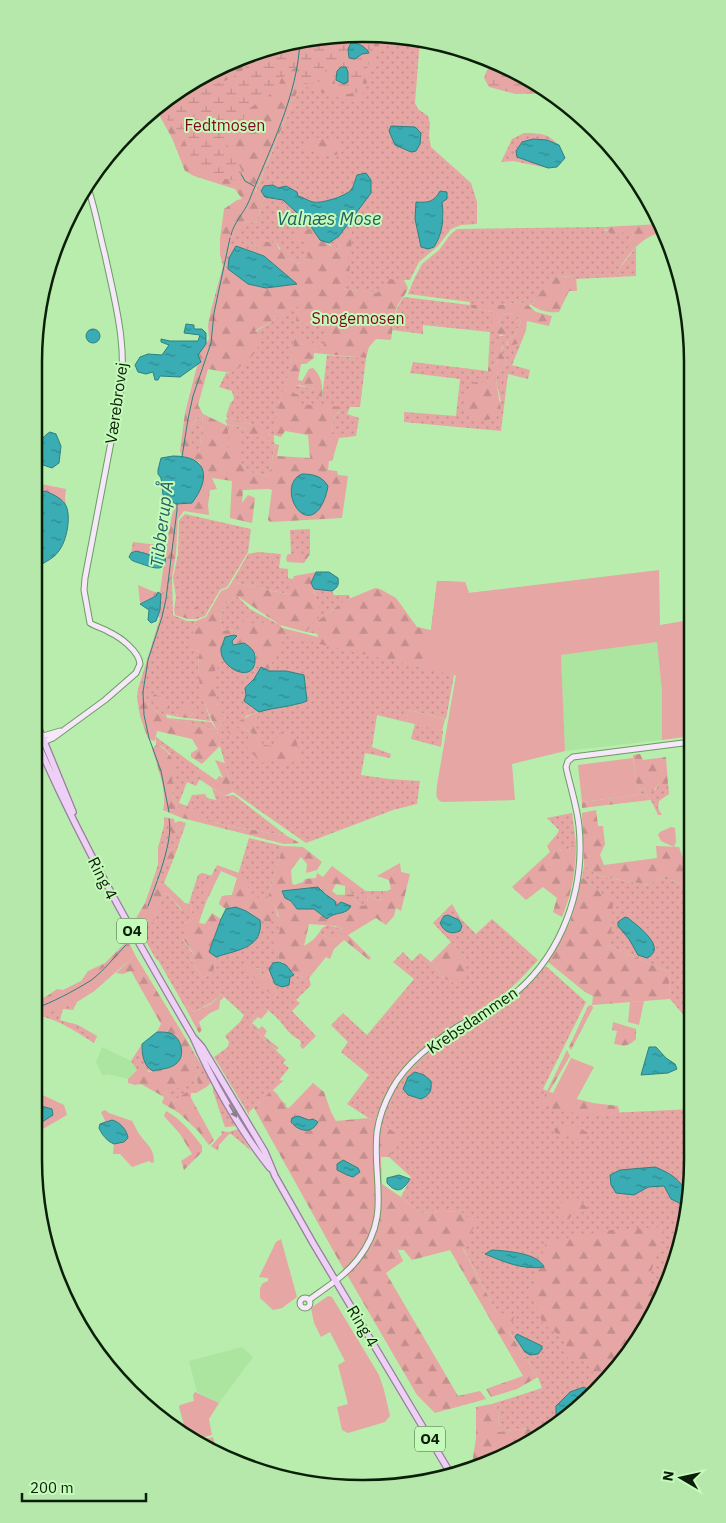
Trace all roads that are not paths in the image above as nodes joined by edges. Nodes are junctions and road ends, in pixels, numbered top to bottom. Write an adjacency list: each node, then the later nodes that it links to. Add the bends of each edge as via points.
1 (90, 195): 2 (street, Værebrovej, via 120,325 123,371 84,590 90,623 112,633 137,654 140,664 136,673 105,700 53,738)
2 (43, 739): 5 (main road, Ring 4 / O4)
3 (684, 743): 6 (street, Krebsdammen, via 573,757 566,764 579,824 580,858 567,922 543,962 516,992 433,1045 393,1087 378,1130 376,1224 357,1260)
4 (42, 756): 5 (main road, Ring 4 / O4)
5 (75, 822): 6 (main road, Ring 4 / O4, via 110,892 239,1122 276,1176)
6 (335, 1280): 7 (street, Krebsdammen); 8 (main road, Ring 4 / O4)
7 (309, 1300)
8 (448, 1469)

